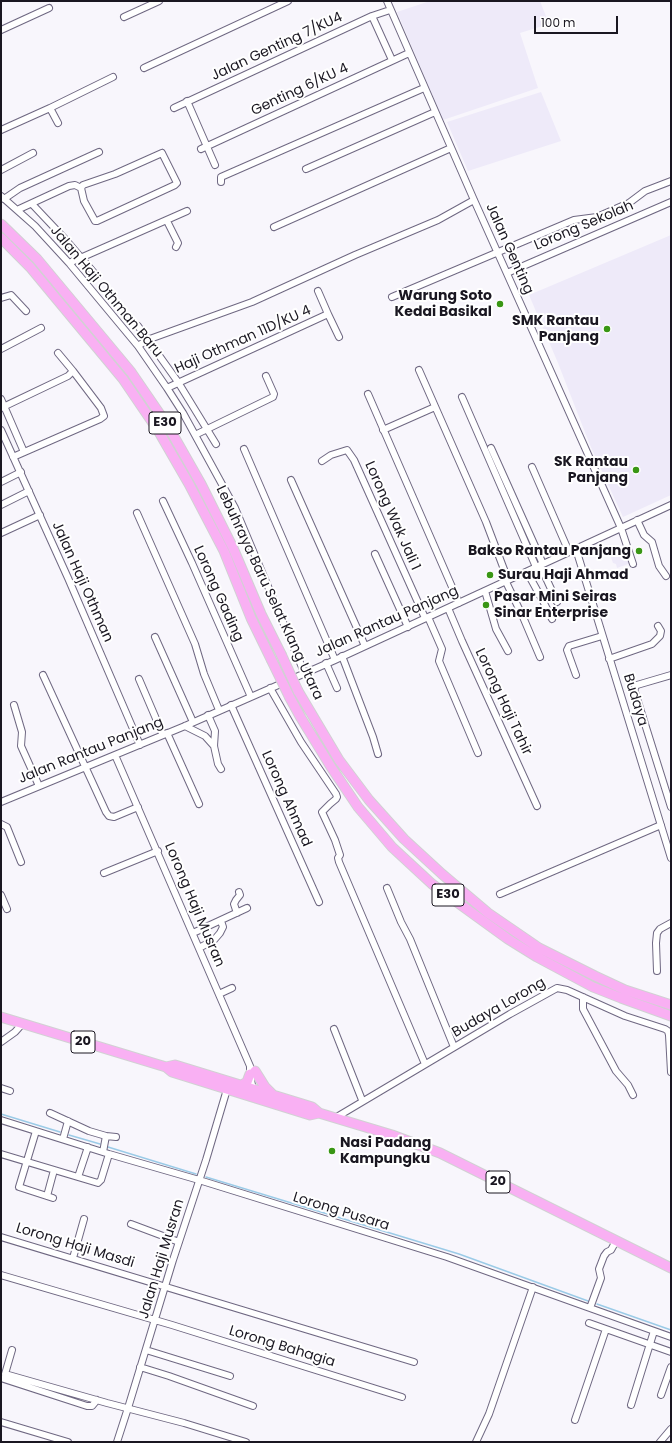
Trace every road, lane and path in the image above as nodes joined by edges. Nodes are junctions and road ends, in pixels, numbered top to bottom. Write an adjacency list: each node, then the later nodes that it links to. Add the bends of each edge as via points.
1 (159, 1): 7 (street)
2 (288, 1): 11 (street)
3 (387, 1): 5 (street, Jalan Genting)
4 (49, 8): 8 (street)
5 (390, 10): 6 (street, Jalan Genting 7/KU4); 9 (street, Jalan Genting)
6 (372, 16): 10 (street); 14 (street, Jalan Genting 7/KU4)
7 (124, 17)
8 (1, 30)
9 (409, 52): 10 (street, Genting 6/KU 4); 13 (street, Jalan Genting)
10 (392, 60): 20 (street, Genting 6/KU 4)
11 (144, 68)
12 (113, 77): 15 (street)
13 (424, 88): 17 (street, Jalan Genting); 28 (street, via 222,177)
14 (187, 101): 16 (street, Jalan Genting 7/KU4); 20 (street)
15 (50, 108): 18 (street); 19 (street)
16 (174, 108)
17 (435, 112): 21 (street, Jalan Genting); 25 (street)
18 (58, 123)
19 (1, 130)
20 (204, 147): 24 (street)
21 (451, 148): 31 (street, Jalan Genting); 38 (street)
22 (99, 152): 30 (street)
23 (34, 154): 26 (street)
24 (215, 165)
25 (306, 169)
26 (1, 170)
27 (671, 181): 41 (street, via 644,191 629,203 597,217 574,220)
28 (220, 182)
29 (81, 188): 29 (street, via 162,154 177,182 98,221 95,221 84,201); 33 (street, via 69,186)
30 (3, 197): 34 (street, Jalan Haji Othman Baru)
31 (474, 200): 41 (street, Jalan Genting); 54 (street, via 438,220 252,302)
32 (671, 202): 44 (street, Lorong Sekolah)
33 (32, 204): 34 (street); 42 (street)
34 (17, 210): 43 (street, Jalan Haji Othman Baru)
35 (187, 211): 36 (street)
36 (167, 220): 40 (street, via 178,243); 42 (street)
37 (1, 224): 165 (highway, Lebuhraya Baru Selat Klang Utara / E30, bridge, via 37,259 131,372 168,426 234,548 261,614 298,691 339,760 368,800 404,839 442,874 488,913 539,948 625,990)
38 (274, 227)
39 (1, 238): 166 (highway, Lebuhraya Baru Selat Klang Utara / E30, bridge, via 30,267 123,379 159,432 224,551 251,618 301,718 358,807 392,847 432,884 536,957 593,987)
40 (176, 247)
41 (498, 252): 44 (street, Jalan Genting); 47 (street)
42 (82, 259): 43 (street); 45 (street)
43 (69, 264): 55 (street, Jalan Haji Othman Baru)
44 (507, 272): 89 (street, Jalan Genting)
45 (96, 275)
46 (318, 291): 50 (street, Haji Othman 11D/KU 4)
47 (392, 297)
48 (1, 298): 49 (street, via 11,295)
49 (26, 311)
50 (328, 314): 53 (street); 61 (street, Haji Othman 11D/KU 4)
51 (138, 326): 54 (street)
52 (41, 328): 56 (street)
53 (339, 337)
54 (147, 340): 55 (street); 61 (street)
55 (138, 346): 62 (street, Jalan Haji Othman Baru)
56 (1, 348)
57 (58, 353): 59 (street)
58 (419, 370): 67 (street)
59 (73, 371): 66 (street, via 68,376); 75 (street, via 102,408 104,416)
60 (266, 376): 68 (street, via 273,397)
61 (178, 382): 62 (street, Haji Othman 11D/KU 4); 68 (street)
62 (167, 388): 71 (street, Jalan Haji Othman Baru)
63 (368, 394): 70 (street)
64 (462, 397): 94 (street)
65 (1, 399): 66 (street)
66 (2, 407): 75 (street)
67 (435, 407): 70 (street); 97 (street, via 486,522)
68 (207, 428): 71 (street); 72 (street)
69 (1, 430): 76 (street, Jalan Haji Othman)
70 (383, 430): 99 (street)
71 (195, 435): 115 (street, Jalan Haji Othman Baru, via 235,508)
72 (216, 444)
73 (491, 448): 94 (street)
74 (244, 449): 113 (street)
75 (24, 452): 76 (street)
76 (13, 457): 79 (street, Jalan Haji Othman)
77 (322, 461): 102 (street, Lorong Wak Jali 1, via 330,455 347,450 354,460)
78 (532, 467): 91 (street, Budaya)
79 (20, 472): 81 (street); 82 (street, Jalan Haji Othman)
80 (291, 480): 108 (street)
81 (1, 482)
82 (29, 491): 84 (street); 87 (street, Jalan Haji Othman)
83 (163, 501): 122 (street, Lorong Gading)
84 (1, 505)
85 (671, 505): 88 (street, Jalan Rantau Panjang)
86 (137, 513): 125 (street, via 195,644 204,674)
87 (40, 515): 90 (street); 130 (street, Jalan Haji Othman)
88 (637, 520): 89 (street, Jalan Rantau Panjang); 96 (street, via 644,535 653,545 659,566)
89 (621, 528): 91 (street, Jalan Rantau Panjang); 93 (street, Jalan Genting)
90 (1, 533)
91 (572, 550): 94 (street, Jalan Rantau Panjang); 106 (street, Budaya)
92 (375, 554): 104 (street)
93 (633, 564)
94 (540, 565): 95 (street, Jalan Rantau Panjang); 100 (street)
95 (527, 572): 97 (street, Jalan Rantau Panjang); 103 (street)
96 (666, 576)
97 (507, 581): 98 (street, Jalan Rantau Panjang); 111 (street)
98 (485, 591): 99 (street, Jalan Rantau Panjang); 109 (street, via 496,629)
99 (459, 602): 101 (street, Jalan Rantau Panjang)
100 (557, 602)
101 (448, 608): 102 (street, Jalan Rantau Panjang); 140 (street, Lorong Haji Tahir)
102 (427, 618): 104 (street, Jalan Rantau Panjang); 132 (street, via 442,649 439,660)
103 (552, 619)
104 (408, 626): 108 (street, Jalan Rantau Panjang)
105 (658, 626): 112 (street, via 660,636 652,644)
106 (602, 636): 112 (street, Budaya); 117 (street, via 569,646 567,650)
107 (154, 637): 127 (street)
108 (365, 646): 110 (street, Jalan Rantau Panjang)
109 (508, 651)
110 (342, 656): 113 (street, Jalan Rantau Panjang); 133 (street)
111 (540, 657)
112 (609, 659): 144 (street, Budaya)
113 (335, 660): 114 (street, Jalan Rantau Panjang)
114 (326, 663): 115 (street, Jalan Rantau Panjang); 121 (street)
115 (304, 672): 120 (street, Jalan Rantau Panjang)
116 (43, 675): 135 (street)
117 (576, 675)
118 (671, 675): 142 (street, via 637,685 634,689)
119 (139, 679): 129 (street)
120 (270, 688): 122 (street, Jalan Rantau Panjang); 172 (street, via 301,742 336,794 336,799 322,812 335,840 340,855 339,862)
121 (337, 688)
122 (251, 697): 124 (street, Jalan Rantau Panjang)
123 (14, 705): 137 (street, via 22,732 20,746)
124 (231, 705): 125 (street, Jalan Rantau Panjang); 153 (street, Lorong Ahmad)
125 (220, 710): 126 (street, Jalan Rantau Panjang)
126 (208, 715): 127 (street, Jalan Rantau Panjang); 131 (street, via 215,731)
127 (193, 722): 128 (street, Jalan Rantau Panjang)
128 (185, 726): 129 (street, Jalan Rantau Panjang); 131 (street, via 205,736)
129 (165, 734): 130 (street, Jalan Rantau Panjang); 139 (street)
130 (140, 745): 134 (street, Jalan Rantau Panjang)
131 (214, 746): 136 (street, via 218,764)
132 (478, 753)
133 (378, 754)
134 (115, 755): 135 (street, Jalan Rantau Panjang); 141 (street, Lorong Haji Musran)
135 (84, 767): 137 (street, Jalan Rantau Panjang); 141 (street, via 109,816 114,817)
136 (222, 769)
137 (38, 786): 138 (street, Jalan Rantau Panjang)
138 (1, 802)
139 (199, 804)
140 (537, 806)
141 (138, 807): 145 (street, Lorong Haji Musran)
142 (671, 807)
143 (1, 824): 147 (street, via 7,827)
144 (661, 825): 146 (street, Budaya); 151 (street)
145 (158, 851): 148 (street); 159 (street, Lorong Haji Musran)
146 (671, 858)
147 (21, 862)
148 (104, 873)
149 (387, 888): 171 (street)
150 (239, 892): 156 (street, via 240,895 234,904)
151 (500, 894)
152 (1, 895): 155 (street)
153 (319, 902)
154 (248, 908): 156 (street)
155 (7, 909)
156 (237, 913): 157 (street)
157 (221, 920): 159 (street); 160 (street, via 220,933 214,940)
158 (671, 923): 161 (street, via 657,933)
159 (193, 933): 160 (street, Lorong Haji Musran)
160 (199, 948): 163 (street, Lorong Haji Musran)
161 (657, 971)
162 (232, 988): 163 (street)
163 (219, 994): 173 (street, Lorong Haji Musran)
164 (583, 997): 171 (street, Budaya Lorong, via 557,988); 174 (street, Budaya Lorong, via 625,1016 668,1031); 180 (street, via 583,1009 616,1071)
165 (671, 1006)
166 (671, 1016)
167 (1, 1017): 168 (highway, 20)
168 (23, 1023): 170 (street); 175 (highway, 20, via 166,1067 172,1072)
169 (334, 1030): 182 (street)
170 (1, 1042)
171 (454, 1047): 172 (street, Budaya Lorong)
172 (425, 1064): 182 (street, Budaya Lorong)
173 (252, 1070): 176 (highway, via 247,1082); 179 (street, Lorong Haji Musran, via 258,1081); 181 (highway)
174 (671, 1072)
175 (228, 1086): 176 (highway, 20); 179 (highway, 20); 198 (street, Jalan Haji Musran)
176 (240, 1086): 179 (highway, 20)
177 (1, 1088): 178 (street)
178 (10, 1091)
179 (253, 1093): 181 (highway, 20); 184 (highway, 20, via 310,1114)
180 (633, 1095)
181 (274, 1096): 184 (highway, 20, via 312,1107)
182 (362, 1100): 185 (street, Budaya Lorong)
183 (50, 1113): 187 (street)
184 (319, 1113): 185 (highway, 20)
185 (335, 1118): 204 (highway, 20, via 440,1153)
186 (1, 1120): 188 (street, Lorong Pusara)
187 (68, 1121): 189 (street); 191 (street)
188 (36, 1131): 191 (street, Lorong Pusara); 195 (street)
189 (106, 1136): 190 (street); 193 (street)
190 (116, 1137)
191 (63, 1139): 192 (street, Lorong Pusara)
192 (88, 1147): 193 (street, Lorong Pusara); 197 (street)
193 (106, 1153): 197 (street, via 101,1180 98,1183); 198 (street, Lorong Pusara)
194 (1, 1154): 195 (street)
195 (26, 1162): 196 (street); 199 (street, via 19,1187)
196 (54, 1170): 197 (street); 199 (street)
197 (78, 1177)
198 (199, 1180): 205 (street, Jalan Haji Musran); 210 (street, Lorong Pusara, via 447,1257)
199 (46, 1196): 200 (street)
200 (53, 1198)
201 (84, 1219): 206 (street)
202 (131, 1224): 205 (street)
203 (1, 1237): 206 (street, Lorong Haji Masdi)
204 (616, 1241): 207 (highway, 20); 211 (street, via 604,1256 599,1269 601,1280)
205 (179, 1242): 209 (street, Jalan Haji Musran)
206 (73, 1258): 209 (street, Lorong Haji Masdi)
207 (671, 1268)
208 (1, 1275): 212 (street, Lorong Bahagia)
209 (165, 1286): 212 (street, Jalan Haji Musran); 221 (street, Lorong Haji Masdi)
210 (533, 1287): 211 (street, Lorong Pusara); 239 (street, via 489,1414)
211 (590, 1308): 215 (street, Lorong Pusara)
212 (155, 1320): 219 (street, Jalan Haji Musran); 227 (street, Lorong Bahagia)
213 (589, 1323): 214 (street)
214 (606, 1329): 217 (street); 232 (street)
215 (654, 1331): 216 (street, Lorong Pusara); 217 (street)
216 (671, 1337)
217 (650, 1345): 220 (street); 229 (street)
218 (12, 1350): 228 (street, via 5,1374)
219 (146, 1350): 223 (street, Jalan Haji Musran); 224 (street)
220 (671, 1352)
221 (414, 1362)
222 (671, 1367): 226 (street)
223 (145, 1368): 230 (street); 231 (street, Jalan Haji Musran)
224 (230, 1376)
225 (1, 1378): 228 (street, via 87,1406 92,1406)
226 (661, 1395)
227 (402, 1397)
228 (96, 1400): 231 (street)
229 (631, 1405)
230 (253, 1406)
231 (128, 1408): 237 (street, Jalan Haji Musran); 238 (street)
232 (575, 1420)
233 (1, 1422): 236 (street)
234 (671, 1430): 235 (street)
235 (662, 1441)
236 (68, 1442)
237 (117, 1442)
238 (246, 1442)
239 (476, 1442)

